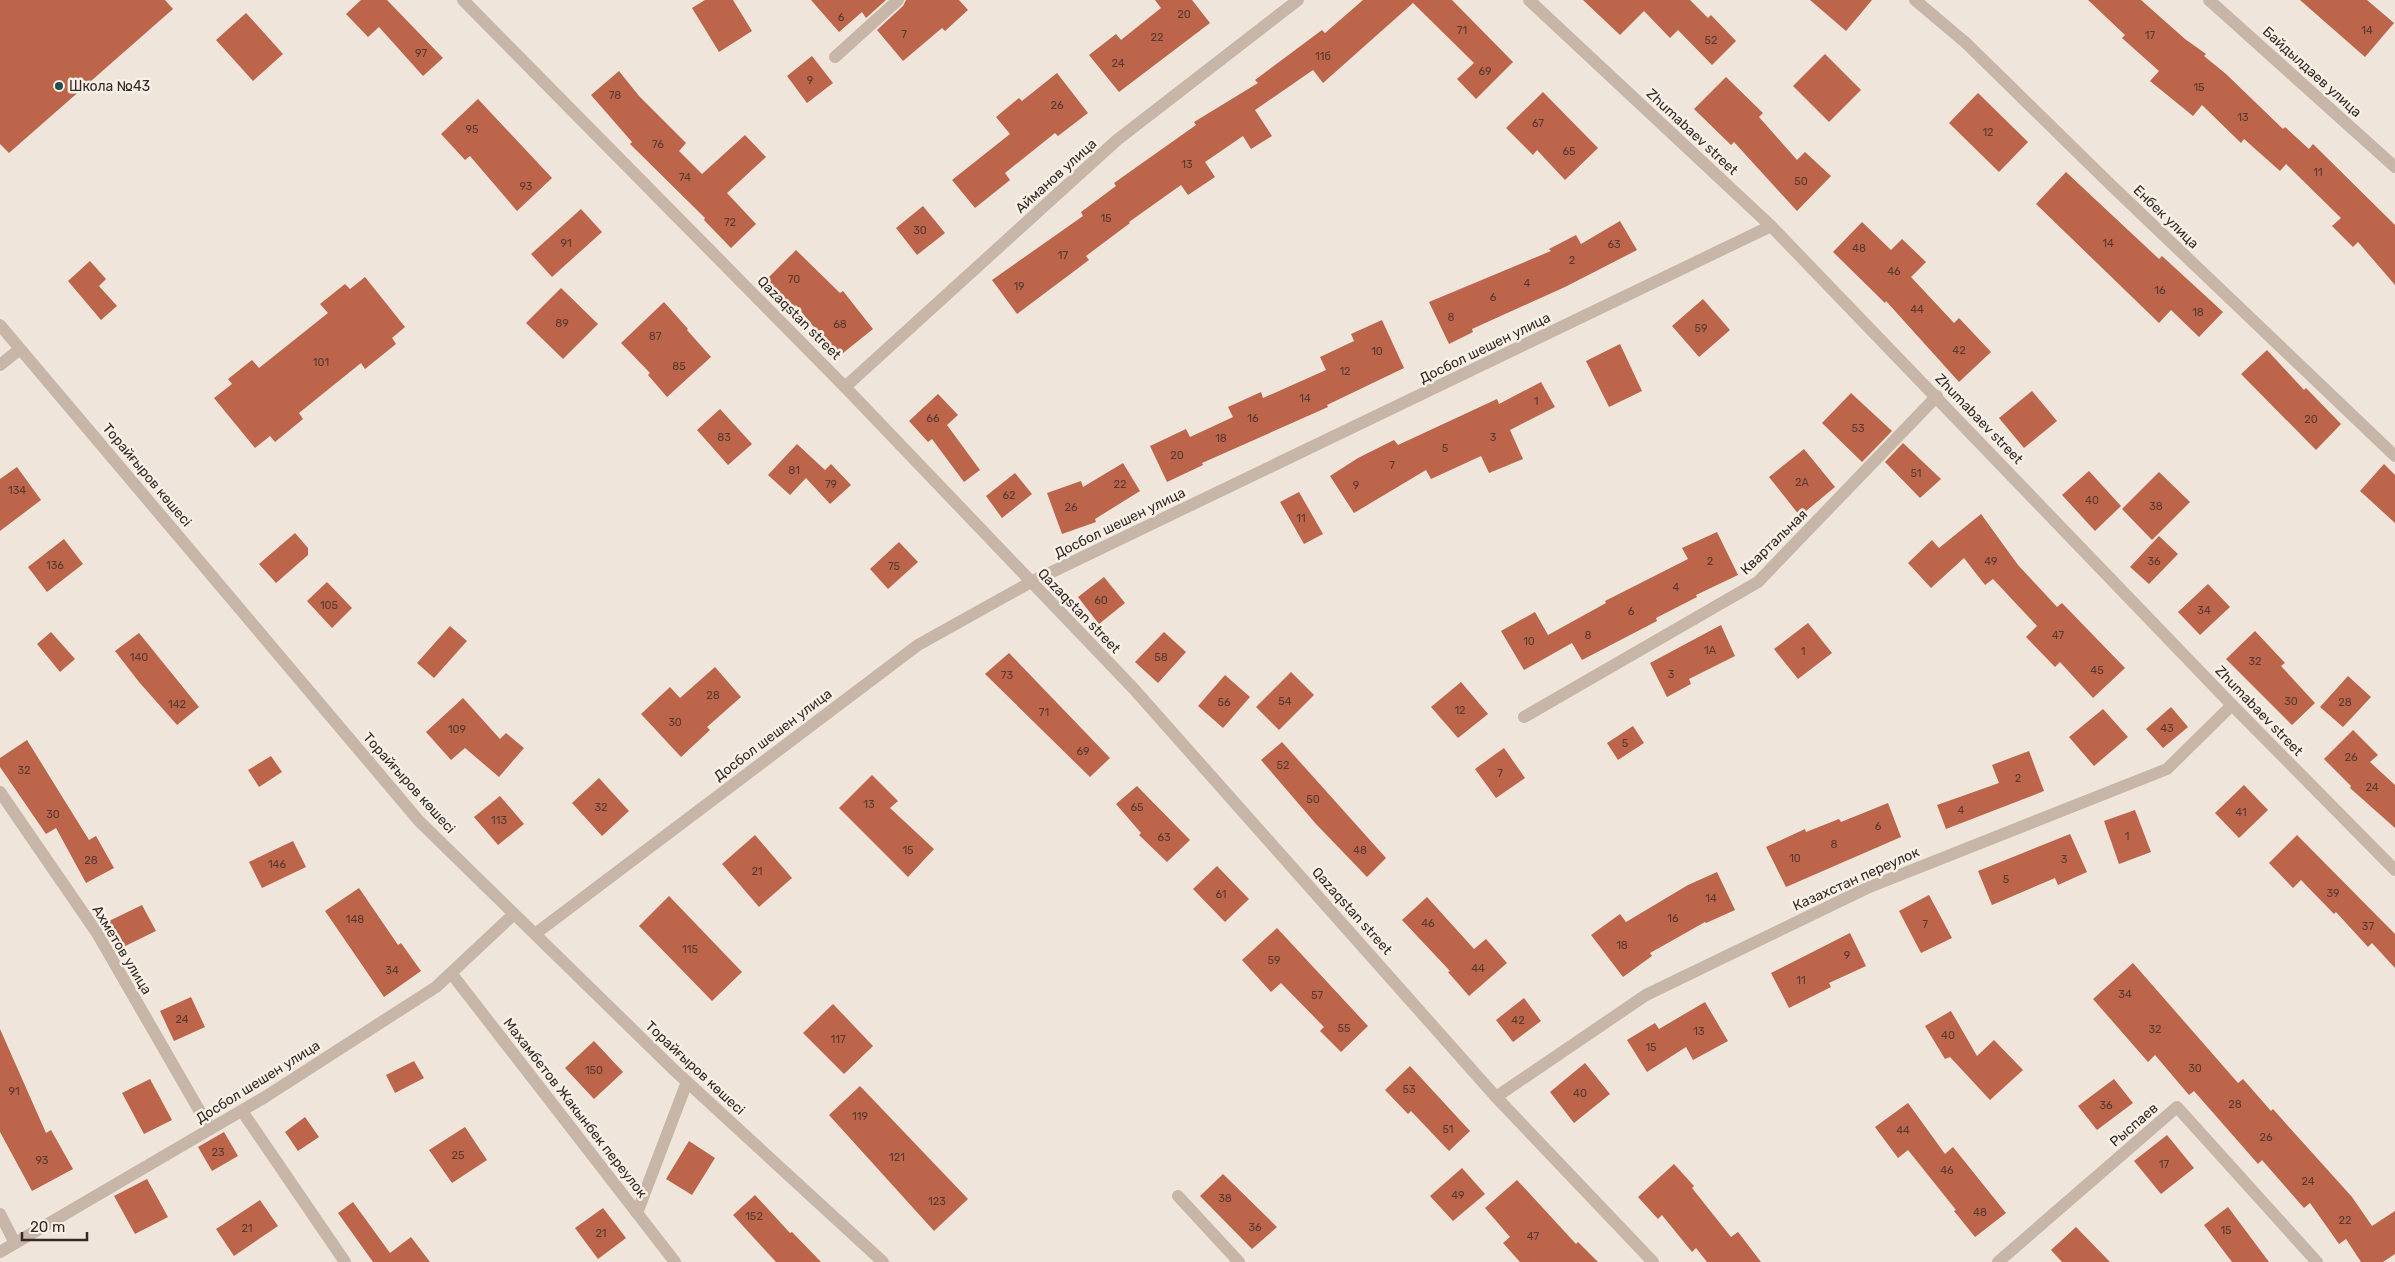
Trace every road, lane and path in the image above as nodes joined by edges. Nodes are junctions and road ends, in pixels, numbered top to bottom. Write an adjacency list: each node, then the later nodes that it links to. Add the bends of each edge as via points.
1 (898, 0): 7 (street)
2 (1298, 0): 13 (street, Айманов улица, via 1117,140)
3 (1529, 0): 9 (street, Zhumabaev street)
4 (1915, 0): 15 (street, Енбек улица, via 1966,43)
5 (2209, 0): 8 (street, Байдылдаев улица)
6 (471, 2): 13 (street, Qazaqstan street)
7 (835, 56)
8 (2395, 167)
9 (1772, 226): 14 (street, Zhumabaev street); 16 (street, Досбол шешен улица)
10 (0, 325): 11 (street, Торайғыров көшесі)
11 (20, 349): 12 (street); 21 (street, Торайғыров көшесі, via 419,821)
12 (0, 365)
13 (845, 387): 16 (street, Qazaqstan street)
14 (1937, 396): 17 (street, Zhumabaev street); 18 (street, Квартальная, via 1758,582)
15 (2395, 456)
16 (1031, 582): 22 (street, Досбол шешен улица, via 918,645); 25 (street, Qazaqstan street, via 1133,688)
17 (2232, 705): 20 (street, Zhumabaev street); 25 (street, Казахстан переулок, via 2167,770 1867,888 1654,990)
18 (1524, 717)
19 (0, 792): 27 (street, Ахметов улица, via 96,933)
20 (2395, 870)
21 (514, 914): 22 (street, Торайғыров көшесі); 23 (street, Досбол шешен улица)
22 (534, 934): 24 (street, Торайғыров көшесі)
23 (451, 972): 26 (street, Досбол шешен улица, via 436,987); 29 (street, Махамбетов Жакынбек переулок)
24 (687, 1082): 29 (street); 35 (street, Торайғыров көшесі)
25 (1496, 1096): 37 (street, Qazaqstan street)
26 (242, 1111): 27 (street, Досбол шешен улица); 33 (street)
27 (210, 1129): 31 (street, Досбол шешен улица)
28 (1178, 1196): 36 (street)
29 (637, 1213): 34 (street, Махамбетов Жакынбек переулок)
30 (0, 1214): 31 (street)
31 (15, 1243): 32 (street, Досбол шешен улица)
32 (0, 1252)
33 (345, 1262)
34 (675, 1262)
35 (883, 1262)
36 (1239, 1262)
37 (1653, 1262)
38 (1998, 1262): 39 (street, Рыспаев, via 2177,1107)
39 (2318, 1262)

